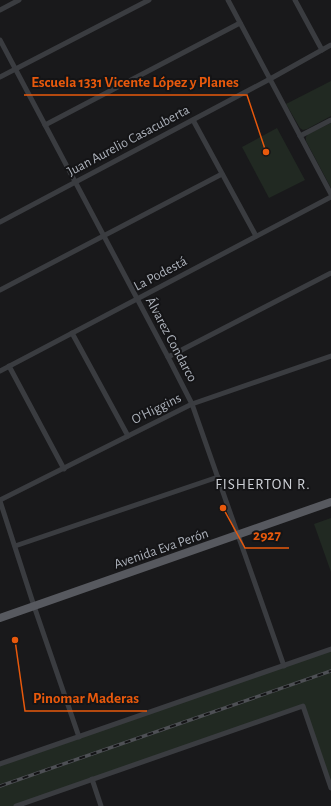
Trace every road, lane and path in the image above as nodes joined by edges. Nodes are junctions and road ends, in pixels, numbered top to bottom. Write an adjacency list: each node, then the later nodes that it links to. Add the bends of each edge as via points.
1 (19, 0): 5 (street)
2 (149, 0): 10 (street)
3 (228, 0): 6 (street)
4 (295, 0): 9 (street)
5 (0, 10)
6 (240, 23): 12 (street); 15 (street)
7 (0, 40): 10 (street, Álvarez Condarco)
8 (331, 45): 9 (street, Juan Aurelio Casacuberta)
9 (322, 50): 12 (street, Juan Aurelio Casacuberta)
10 (15, 69): 11 (street); 15 (street, Álvarez Condarco)
11 (0, 77)
12 (270, 79): 13 (street, Juan Aurelio Casacuberta); 16 (street)
13 (193, 120): 17 (street); 18 (street, Juan Aurelio Casacuberta)
14 (331, 120): 16 (street)
15 (45, 124): 18 (street, Álvarez Condarco)
16 (300, 136): 19 (street)
17 (222, 174): 22 (street); 23 (street)
18 (75, 182): 21 (street, Juan Aurelio Casacuberta); 22 (street, Álvarez Condarco)
19 (331, 194)
20 (331, 197): 23 (street, La Podestá)
21 (0, 222)
22 (104, 236): 25 (street); 26 (street, Álvarez Condarco)
23 (256, 236): 26 (street, La Podestá)
24 (331, 273): 29 (street)
25 (0, 290)
26 (138, 298): 27 (street, La Podestá); 29 (street, Álvarez Condarco)
27 (72, 333): 30 (street, La Podestá); 33 (street)
28 (331, 356): 32 (street, O'Higgins)
29 (168, 357): 32 (street, Álvarez Condarco)
30 (9, 366): 31 (street, La Podestá); 34 (street)
31 (0, 371)
32 (192, 404): 33 (street, O'Higgins); 35 (street, Álvarez Condarco)
33 (128, 436): 34 (street, O'Higgins)
34 (64, 469): 36 (street, O'Higgins)
35 (218, 477): 38 (street, Álvarez Condarco); 39 (street)
36 (0, 500): 39 (street)
37 (331, 502): 38 (main road, Avenida Eva Perón)
38 (239, 534): 40 (main road, Avenida Eva Perón); 43 (street, Álvarez Condarco)
39 (15, 546): 40 (street)
40 (34, 606): 41 (main road, Avenida Eva Perón); 44 (street)
41 (0, 618)
42 (331, 649): 43 (street)
43 (284, 666): 44 (street)
44 (79, 737): 45 (street)
45 (0, 764)
46 (92, 779): 47 (street, via 303,706); 48 (street); 49 (street)
47 (331, 788)
48 (16, 806)
49 (101, 806)

